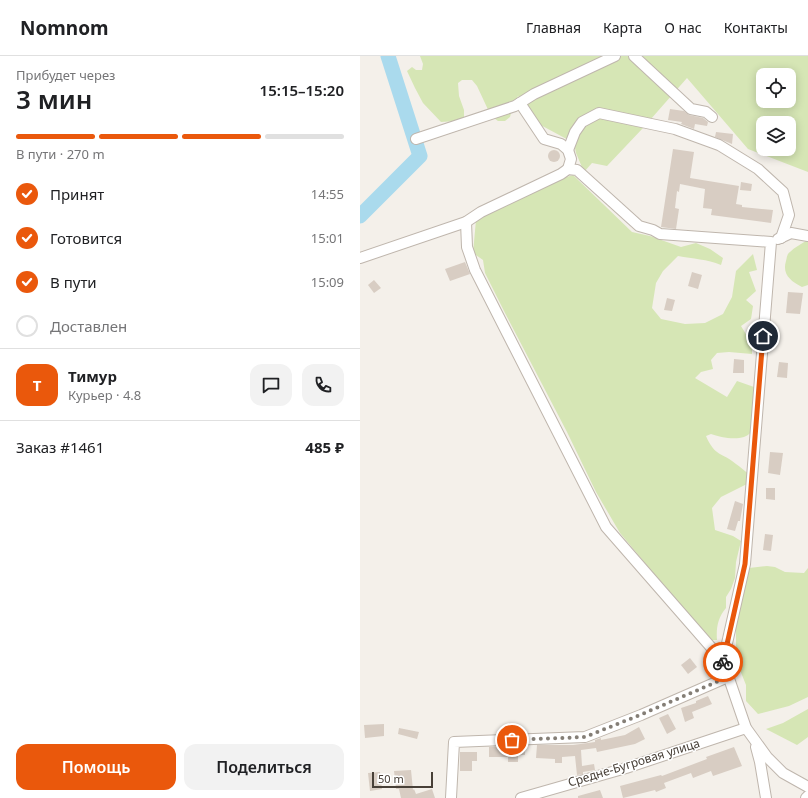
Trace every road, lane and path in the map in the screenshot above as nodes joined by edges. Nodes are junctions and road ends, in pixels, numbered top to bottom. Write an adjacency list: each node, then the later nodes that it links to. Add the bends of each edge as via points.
1 (615, 56): 3 (street)
2 (634, 56): 4 (street, via 691,109 706,112)
3 (520, 103): 5 (street); 6 (street, via 544,139 561,144)
4 (712, 117)
5 (416, 139)
6 (568, 150): 7 (street); 10 (street, via 582,122 599,113 675,129 719,145 758,169 783,192 789,215)
7 (568, 169): 8 (street); 11 (street, via 577,170 639,226 660,234)
8 (466, 222): 12 (street); 13 (street, via 467,247 475,270 606,527)
9 (808, 236): 10 (street, via 791,233)
10 (781, 238): 11 (street)
11 (771, 242): 13 (street, via 745,564)
12 (362, 257)
13 (723, 660): 14 (street)
14 (728, 677): 15 (street); 18 (street, via 585,737 454,742)
15 (746, 728): 16 (street); 19 (street, Средне-Бугровая улица, via 626,768)
16 (754, 741): 17 (street, via 783,773); 20 (street)
17 (808, 787)
18 (452, 798)
19 (521, 798)
20 (766, 798)

